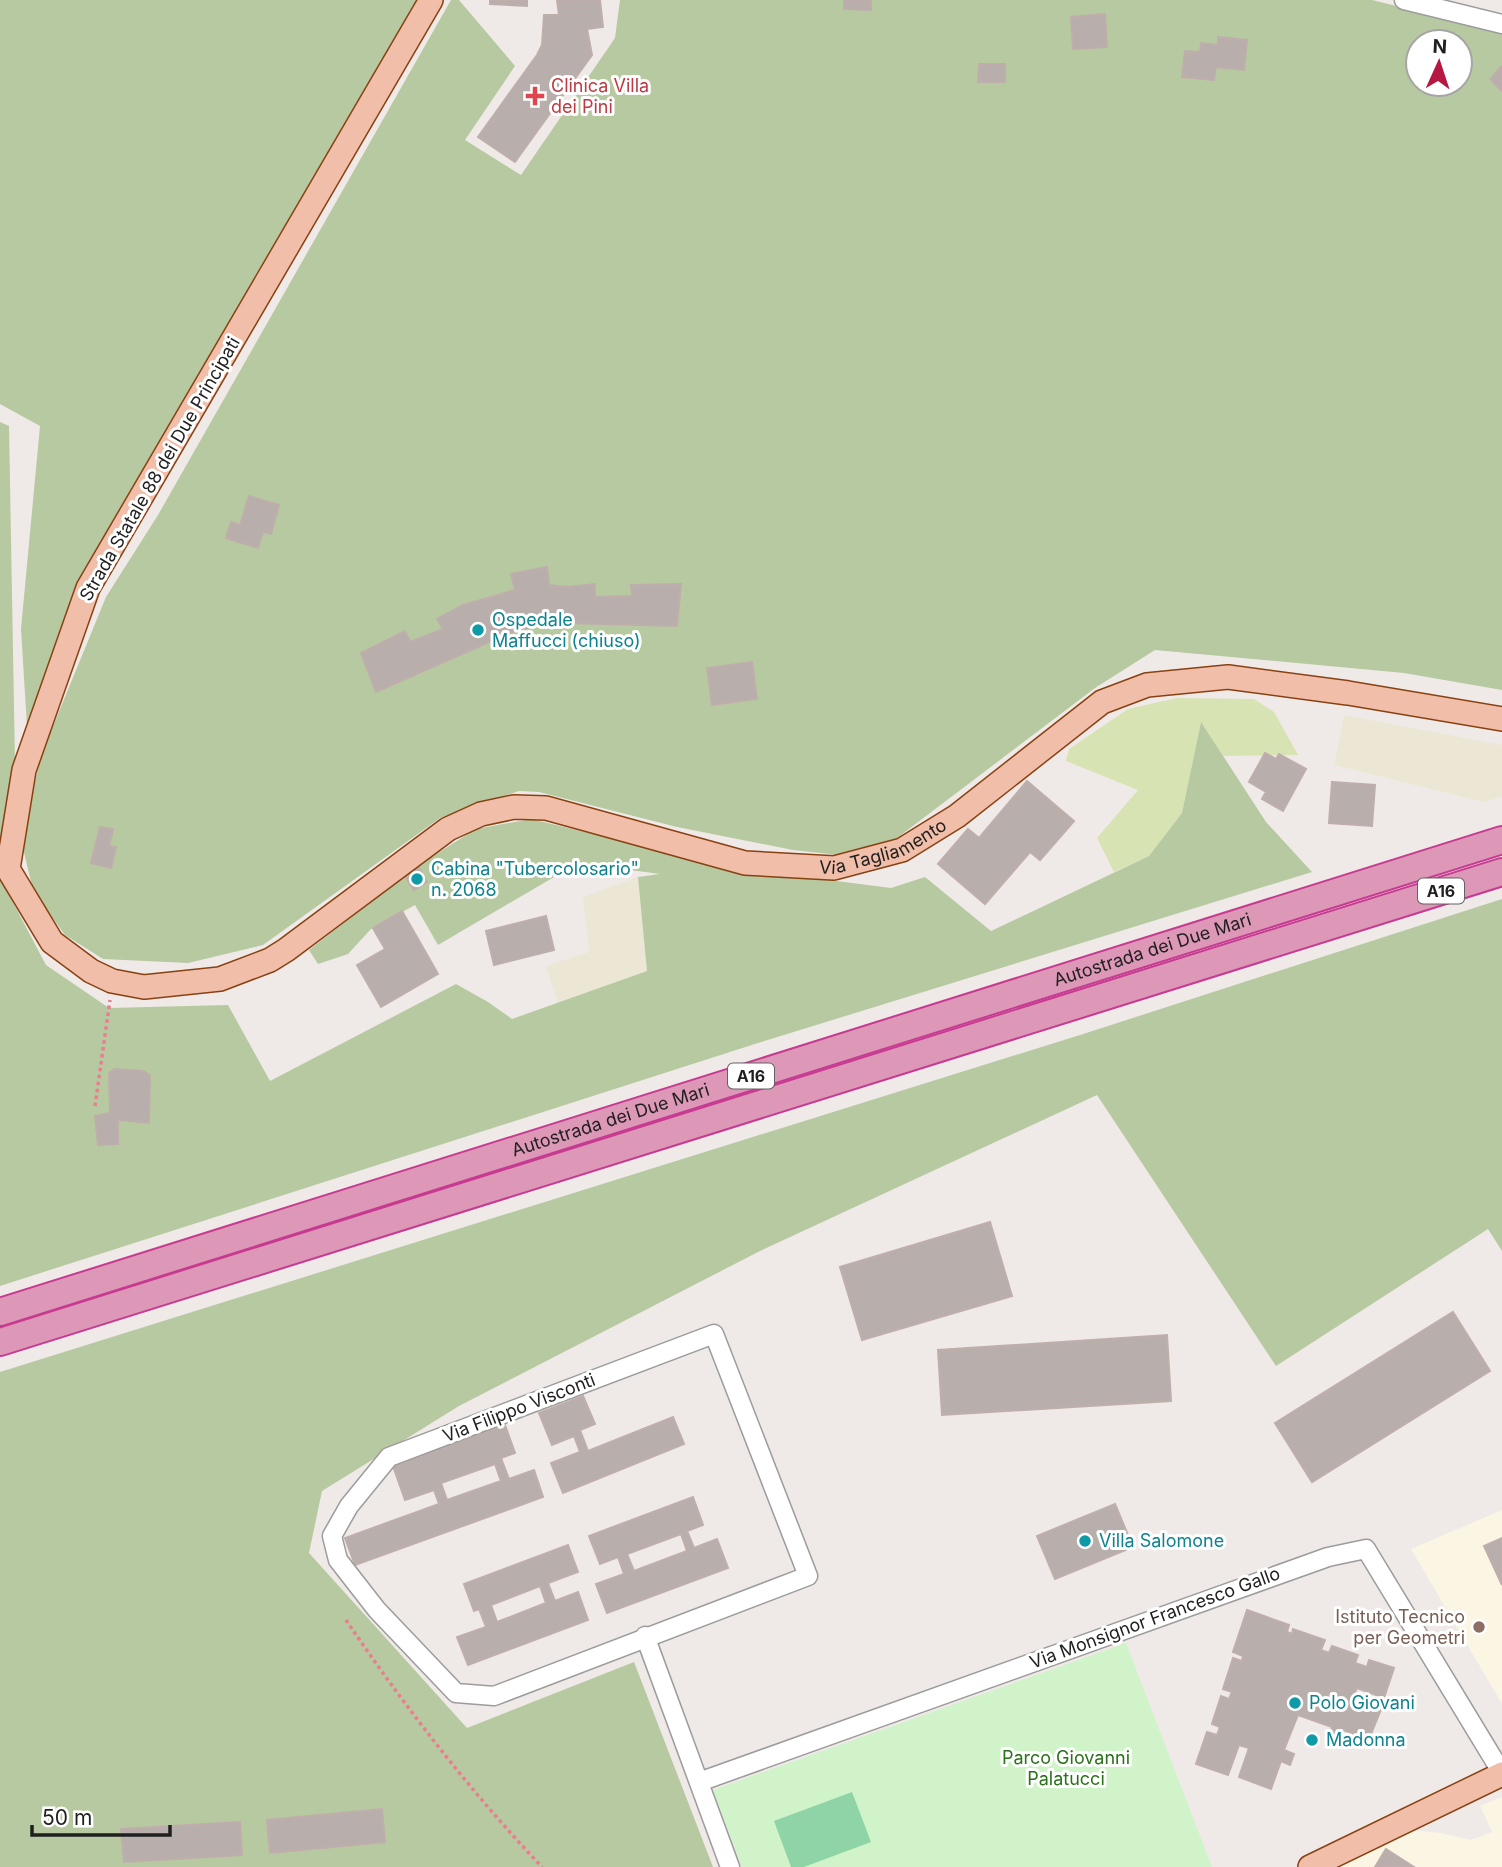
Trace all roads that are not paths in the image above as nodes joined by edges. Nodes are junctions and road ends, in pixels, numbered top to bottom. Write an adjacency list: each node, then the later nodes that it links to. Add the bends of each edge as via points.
1 (431, 0): 7 (main road, Strada Statale 88 dei Due Principati, via 88,588 24,771 8,869 52,942 90,971 144,987 219,979)
2 (1405, 0): 3 (street)
3 (1502, 24)
4 (1502, 719): 7 (main road, Via Tagliamento, via 1228,677 1147,685 1102,702 957,816 902,850 834,868 745,863 546,808 514,807 481,814 448,829)
5 (1502, 840): 8 (highway, Autostrada dei Due Mari / A16)
6 (1502, 872): 9 (highway, Autostrada dei Due Mari / A16)
7 (270, 960)
8 (0, 1312)
9 (0, 1342)
10 (645, 1636): 10 (street, Via Filippo Visconti, via 808,1576 714,1334 389,1457 349,1506 332,1536 338,1560 377,1610 456,1693 494,1696); 12 (street)
11 (1502, 1774): 12 (street, Via Monsignor Francesco Gallo, via 1366,1549 1328,1557); 14 (main road)
12 (699, 1782): 13 (street)
13 (730, 1867)
14 (1310, 1867)

